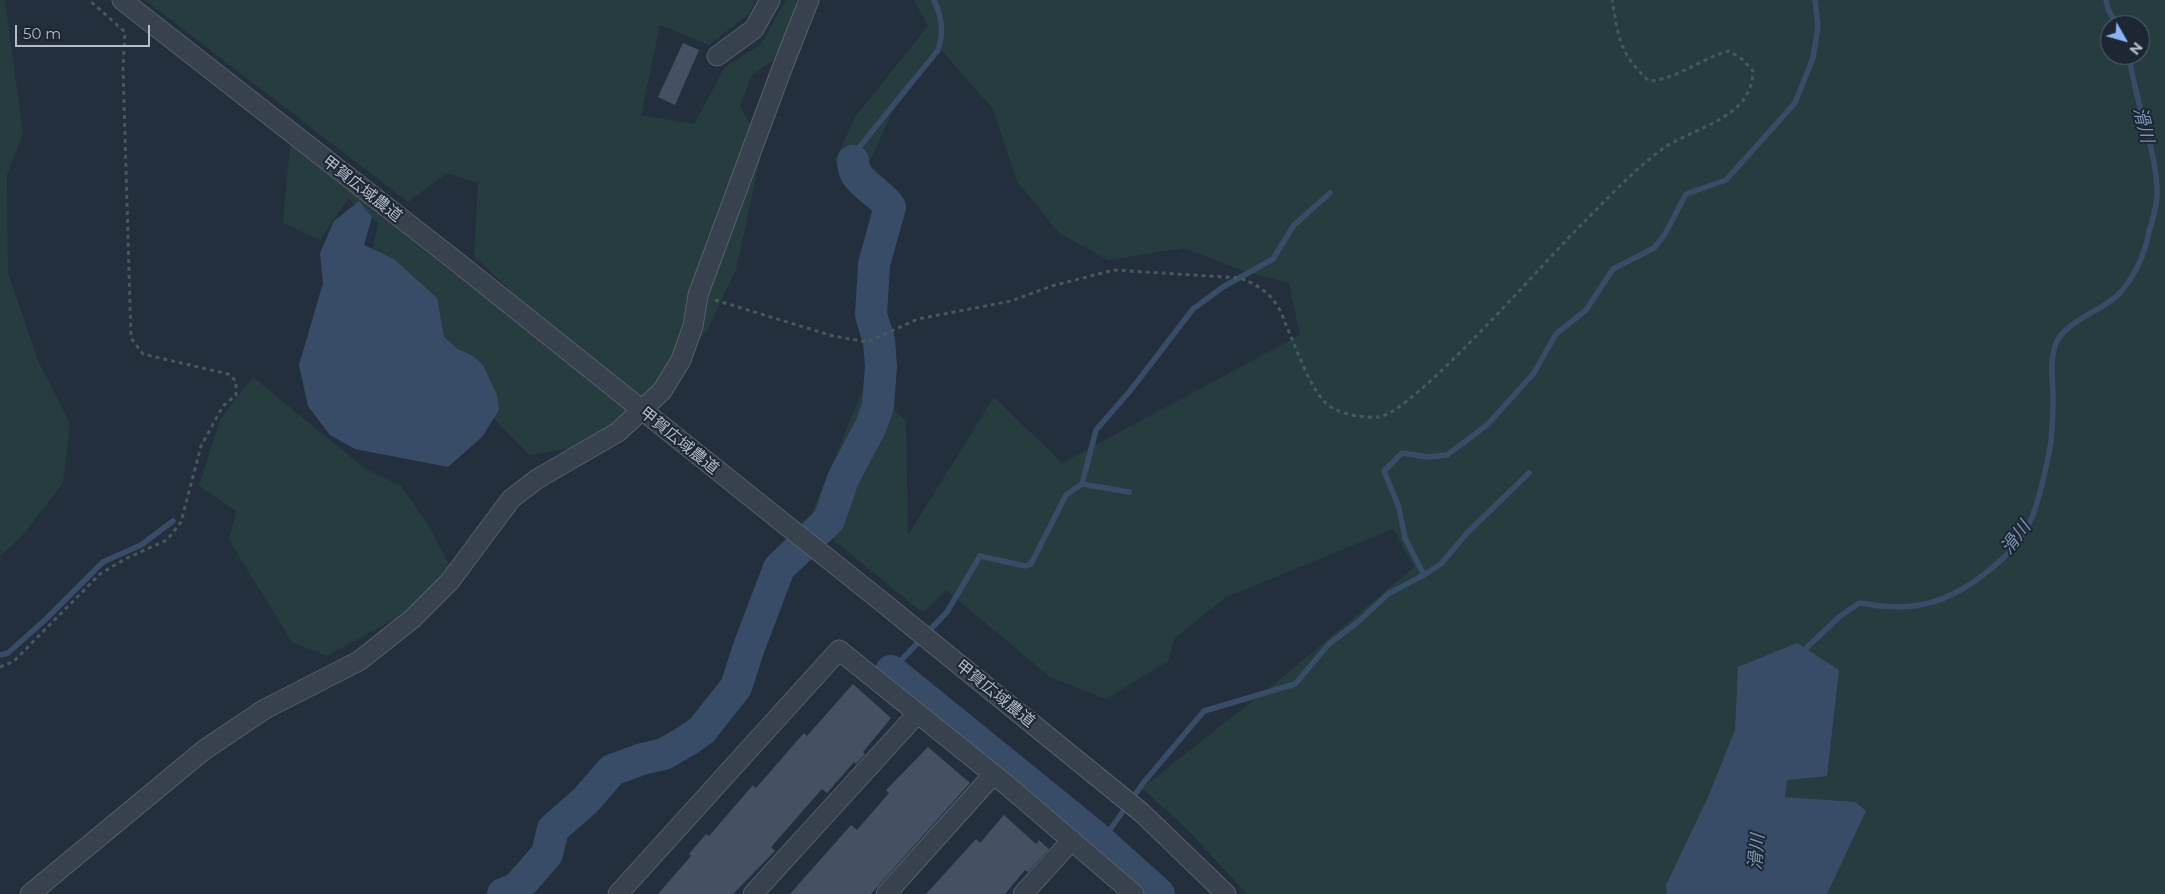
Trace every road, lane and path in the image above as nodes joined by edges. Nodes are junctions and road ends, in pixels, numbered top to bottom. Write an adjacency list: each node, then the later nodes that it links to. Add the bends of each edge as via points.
1 (89, 0): 9 (path, via 125,32 123,68 131,338 143,354 228,374 236,381 236,394 223,406 201,446 181,522 167,540 100,574 14,661)
2 (122, 0): 8 (street, 甲賀広域農道)
3 (770, 0): 6 (street, via 754,29)
4 (809, 0): 7 (street)
5 (1612, 0): 7 (path, via 1620,43 1632,65 1649,81 1665,80 1714,55 1730,52 1742,59 1753,72 1752,85 1743,100 1728,114 1662,150 1617,189 1466,347 1404,403 1380,418 1354,415 1330,407 1316,390 1275,301 1258,286 1240,278 1114,270 1052,286 1011,301 918,319 867,342 833,336)
6 (717, 56)
7 (698, 295): 8 (street, via 693,326 681,360 662,391)
8 (643, 411): 13 (street, via 618,432 537,478 511,499 450,581 412,620 367,655 265,709 204,750); 19 (street, 甲賀広域農道, via 1142,813)
9 (0, 667)
10 (917, 714): 11 (street); 14 (street, via 839,650); 15 (street)
11 (993, 775): 12 (street); 16 (street)
12 (1072, 840): 17 (street); 18 (street)
13 (30, 894)
14 (618, 894)
15 (753, 894)
16 (886, 894)
17 (1023, 894)
18 (1134, 894)
19 (1226, 894)

